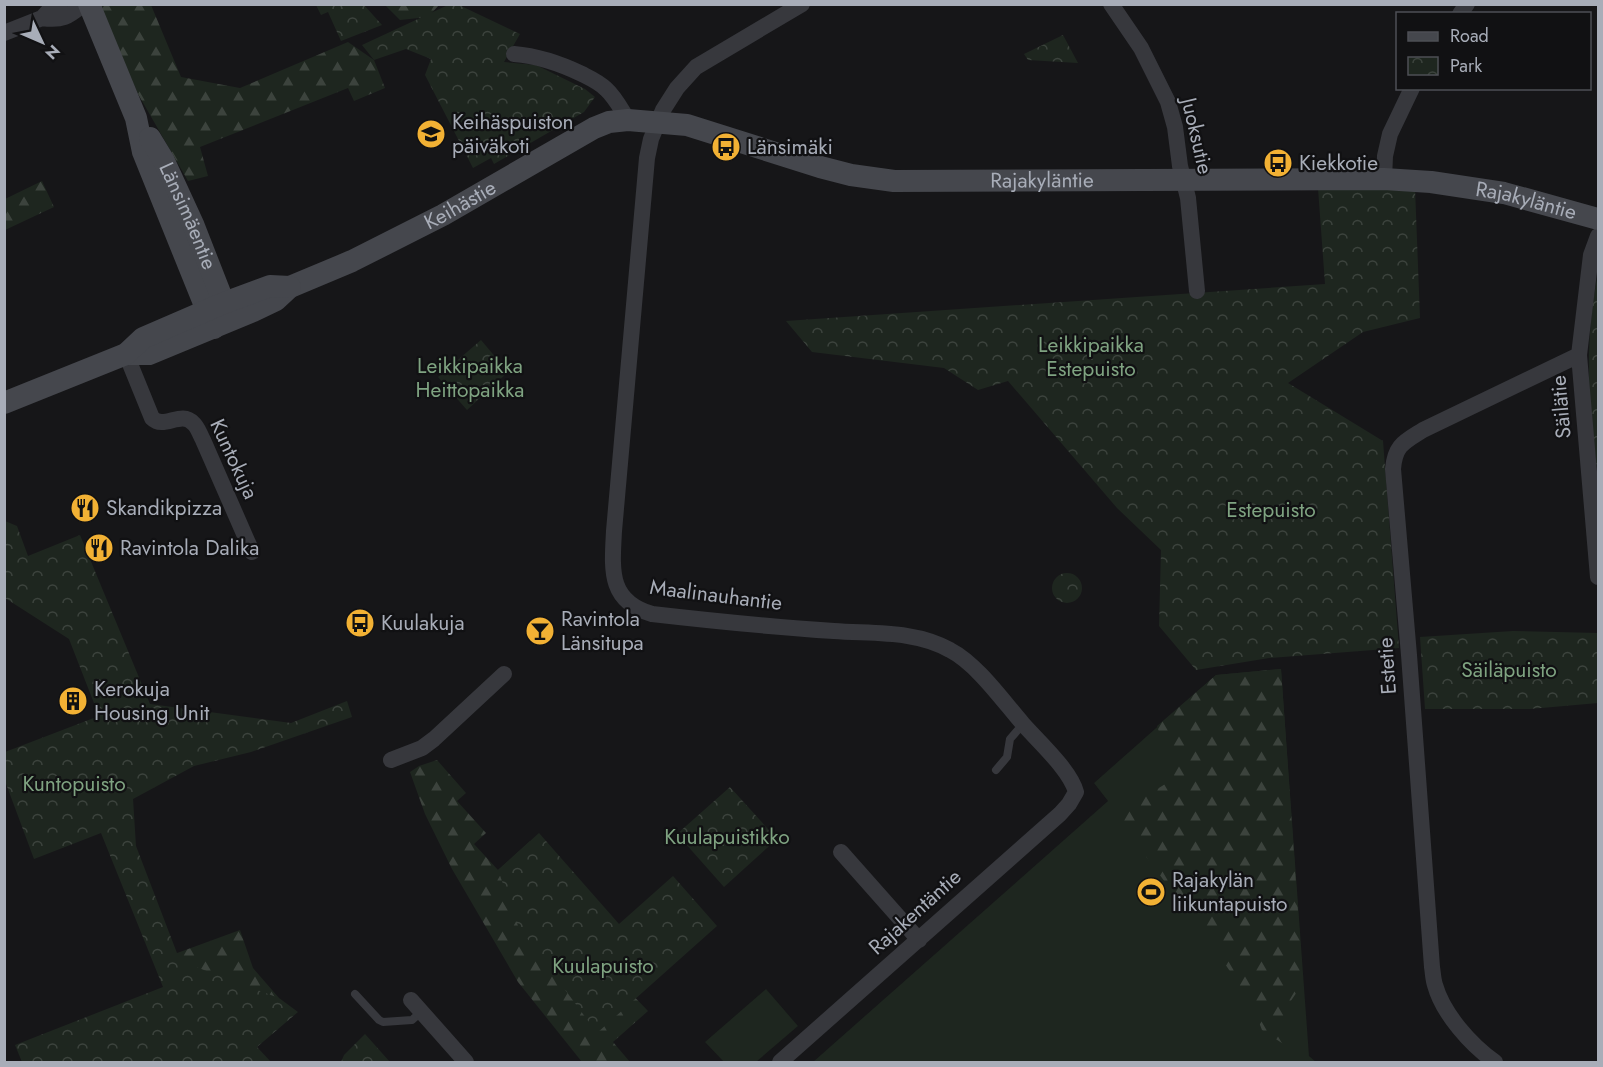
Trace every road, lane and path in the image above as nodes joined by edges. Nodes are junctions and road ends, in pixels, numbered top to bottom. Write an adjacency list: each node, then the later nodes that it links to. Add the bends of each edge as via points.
1 (60, 4): 6 (street)
2 (84, 4): 6 (street, via 56,20)
3 (89, 4): 17 (street, Länsimäentie, via 136,118 143,152)
4 (802, 4): 11 (street, via 696,67 677,88)
5 (1111, 4): 13 (street, Juoksutie, via 1141,48 1168,102)
6 (42, 18): 7 (street)
7 (4, 33)
8 (513, 54): 10 (street, via 558,63 600,84)
9 (1411, 90): 12 (street, via 1389,134)
10 (628, 120): 11 (street, Rajakyläntie); 17 (street, Keihästie, via 594,128 444,215 290,287 276,300)
11 (657, 122): 13 (street, Rajakyläntie, via 687,125 851,175 894,181); 24 (street, Maalinauhantie, via 647,158 614,531 613,573 619,592 630,604 652,614 910,636 936,643 963,658)
12 (1384, 179): 13 (street, Rajakyläntie); 14 (street, Rajakyläntie, via 1504,193)
13 (1183, 180): 16 (street, Juoksutie)
14 (1599, 219)
15 (1599, 236): 19 (street, Säilätie, via 1591,255)
16 (1197, 291)
17 (219, 315): 18 (street, Keihästie, via 143,338)
18 (126, 354): 20 (street, Keihästie); 21 (street, Kuntokuja, via 152,418 160,422 181,418 194,423)
19 (1578, 355): 22 (street, Säilätie); 34 (street, Estetie, via 1423,430 1395,454 1393,469 1435,986 1448,1012 1481,1052)
20 (4, 403)
21 (252, 552)
22 (1599, 577)
23 (504, 674): 25 (street, via 434,739)
24 (1023, 724): 26 (lane, via 1010,739 1007,757); 27 (street, Maalinauhantie, via 1062,767)
25 (391, 760)
26 (996, 770)
27 (1076, 792): 29 (street, Rajakentäntie, via 1060,814)
28 (841, 852): 29 (street)
29 (919, 940): 33 (street, Rajakentäntie)
30 (355, 994): 31 (lane, via 383,1022 412,1020)
31 (416, 1006): 32 (street)
32 (466, 1062)
33 (780, 1062)
34 (1495, 1062)

